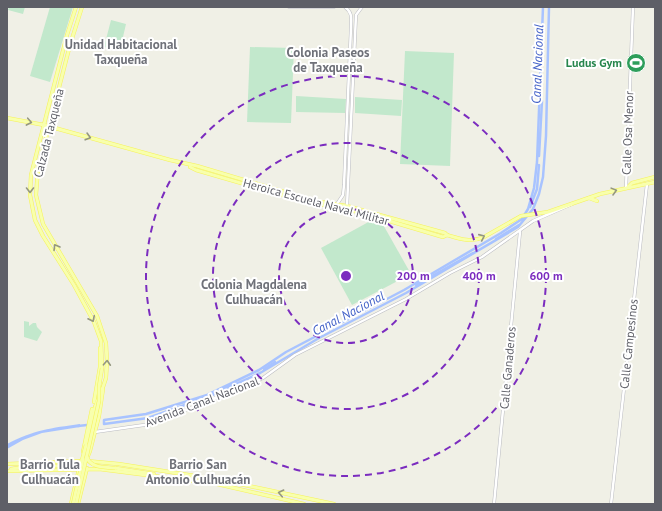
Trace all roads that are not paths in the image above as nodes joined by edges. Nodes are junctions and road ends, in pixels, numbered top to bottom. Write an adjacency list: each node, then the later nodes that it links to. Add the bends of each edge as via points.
1 (76, 7): 12 (main road, Calzada Taxqueña)
2 (82, 7): 13 (main road, Calzada Taxqueña)
3 (289, 7): 4 (street)
4 (319, 7): 5 (street)
5 (328, 7): 6 (street)
6 (334, 7)
7 (345, 7): 10 (street)
8 (362, 7): 11 (street)
9 (633, 7): 27 (street, Calle Osa Menor)
10 (351, 15): 11 (street); 14 (street)
11 (356, 15): 15 (street)
12 (70, 26): 13 (main road); 17 (main road, Calzada Taxqueña)
13 (75, 27): 18 (main road, Calzada Taxqueña)
14 (350, 49): 15 (street); 19 (street)
15 (355, 49): 20 (street)
16 (7, 118): 17 (main road, Heroica Escuela Naval Militar, one-way to 17)
17 (44, 125): 18 (main road, Heroica Escuela Naval Militar); 35 (main road, Calzada Taxqueña, one-way to 35, via 31,175 32,210 43,236)
18 (50, 127): 23 (main road, Heroica Escuela Naval Militar, one-way to 23); 34 (main road, Calzada Taxqueña, one-way to 18, via 43,224 38,208 38,170)
19 (346, 144): 20 (street); 21 (street)
20 (350, 144): 22 (street)
21 (346, 154): 22 (street); 31 (street, via 344,190)
22 (350, 154): 32 (street)
23 (187, 165): 31 (main road, Heroica Escuela Naval Militar, via 315,201); 32 (main road, Heroica Escuela Naval Militar, via 196,170 275,193)
24 (655, 177): 27 (main road, via 632,183)
25 (655, 182): 26 (main road)
26 (647, 184): 27 (main road); 58 (street, Calle Campesinos)
27 (627, 187): 28 (main road, Heroica Escuela Naval Militar, one-way to 27)
28 (600, 194): 29 (main road, Heroica Escuela Naval Militar); 29 (main road, via 598,201)
29 (589, 198): 30 (main road, Heroica Escuela Naval Militar)
30 (574, 203): 32 (main road, Heroica Escuela Naval Militar, one-way to 30, via 468,241 479,240 514,219); 33 (street, Avenida Canal Nacional, via 533,221)
31 (337, 204): 32 (main road, Heroica Escuela Naval Militar)
32 (347, 208)
33 (520, 231): 40 (street, Avenida Canal Nacional, via 482,256 406,299 295,356 255,382 150,424); 57 (street, Calle Ganaderos)
34 (87, 298): 35 (main road, via 86,301); 36 (main road, Calzada Taxqueña)
35 (82, 301): 37 (main road, Calzada Taxqueña)
36 (91, 305): 37 (main road, via 87,304); 39 (main road, Calzada Taxqueña, one-way to 36, via 107,362 106,343 101,324)
37 (86, 307): 38 (main road, Calzada Taxqueña, one-way to 38)
38 (99, 338): 42 (main road, Calzada Taxqueña, via 100,367 97,391); 44 (main road, Calzada Taxqueña, bridge, via 102,350 99,401)
39 (103, 387): 40 (main road, Calzada Taxqueña); 41 (main road, Calzada Taxqueña, bridge, via 97,400)
40 (95, 432): 43 (main road, Calzada Taxqueña)
41 (86, 446): 50 (main road, bridge, via 82,460 76,465); 54 (main road, Calzada Taxqueña, bridge)
42 (83, 449): 43 (main road, via 86,453); 45 (main road, Calzada Taxqueña)
43 (90, 451): 46 (main road, Calzada Taxqueña, via 86,458)
44 (87, 455): 51 (main road, bridge, via 88,461 92,464); 54 (main road, Calzada Taxqueña, bridge)
45 (80, 461): 46 (main road); 47 (main road)
46 (88, 461): 56 (main road, one-way to 46, via 221,480)
47 (7, 464)
48 (87, 468): 49 (main road); 51 (main road); 53 (main road)
49 (78, 469): 50 (main road); 52 (main road)
50 (7, 470)
51 (162, 476): 55 (main road, via 217,484)
52 (76, 478): 53 (main road, via 81,475); 54 (main road)
53 (84, 479): 54 (main road)
54 (75, 504)
55 (304, 504)
56 (333, 504)
57 (494, 504)
58 (611, 504)

